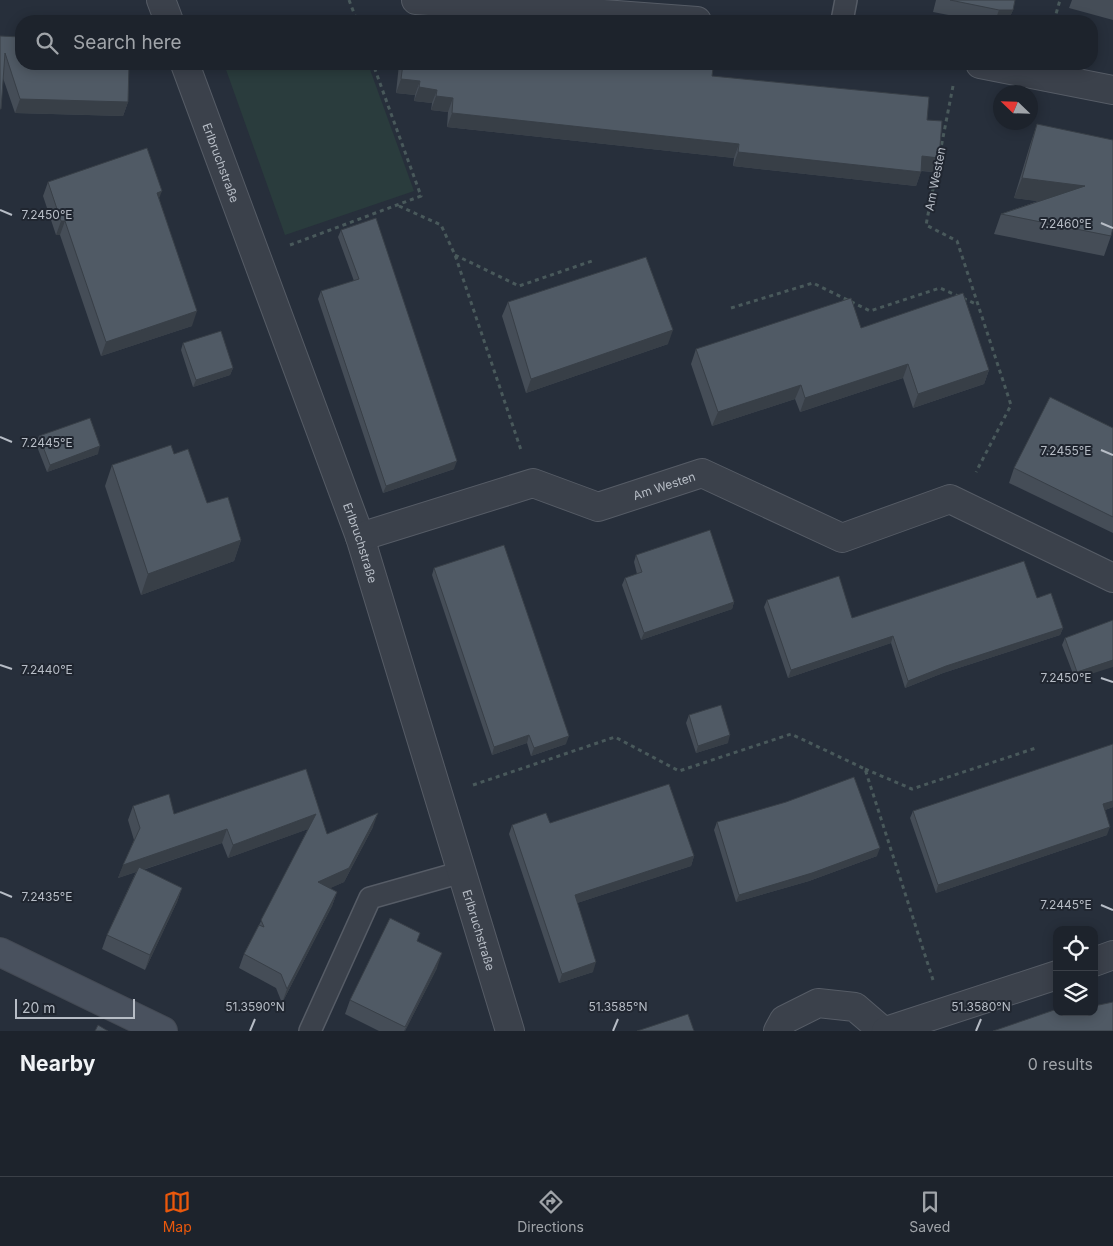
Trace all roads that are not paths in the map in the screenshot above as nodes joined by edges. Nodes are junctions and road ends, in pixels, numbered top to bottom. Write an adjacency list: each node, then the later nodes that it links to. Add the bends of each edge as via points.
1 (161, 0): 4 (street)
2 (416, 0): 5 (street)
3 (846, 0): 6 (lane)
4 (167, 15)
5 (617, 15)
6 (843, 15)
7 (187, 70): 10 (street, Erlbruchstraße)
8 (1011, 70): 9 (street)
9 (1113, 90)
10 (360, 537): 11 (street, Am Westen, via 533,484 598,507 702,473 842,538 950,499); 12 (street, Erlbruchstraße)
11 (1113, 578)
12 (462, 872): 18 (lane, via 370,898); 19 (street, Erlbruchstraße)
13 (0, 952): 17 (main road)
14 (1113, 956): 15 (street)
15 (1098, 961)
16 (1053, 976): 21 (street)
17 (163, 1031)
18 (310, 1031)
19 (510, 1031)
20 (778, 1031): 21 (street, via 784,1020 818,1003 855,1007)
21 (884, 1031)

